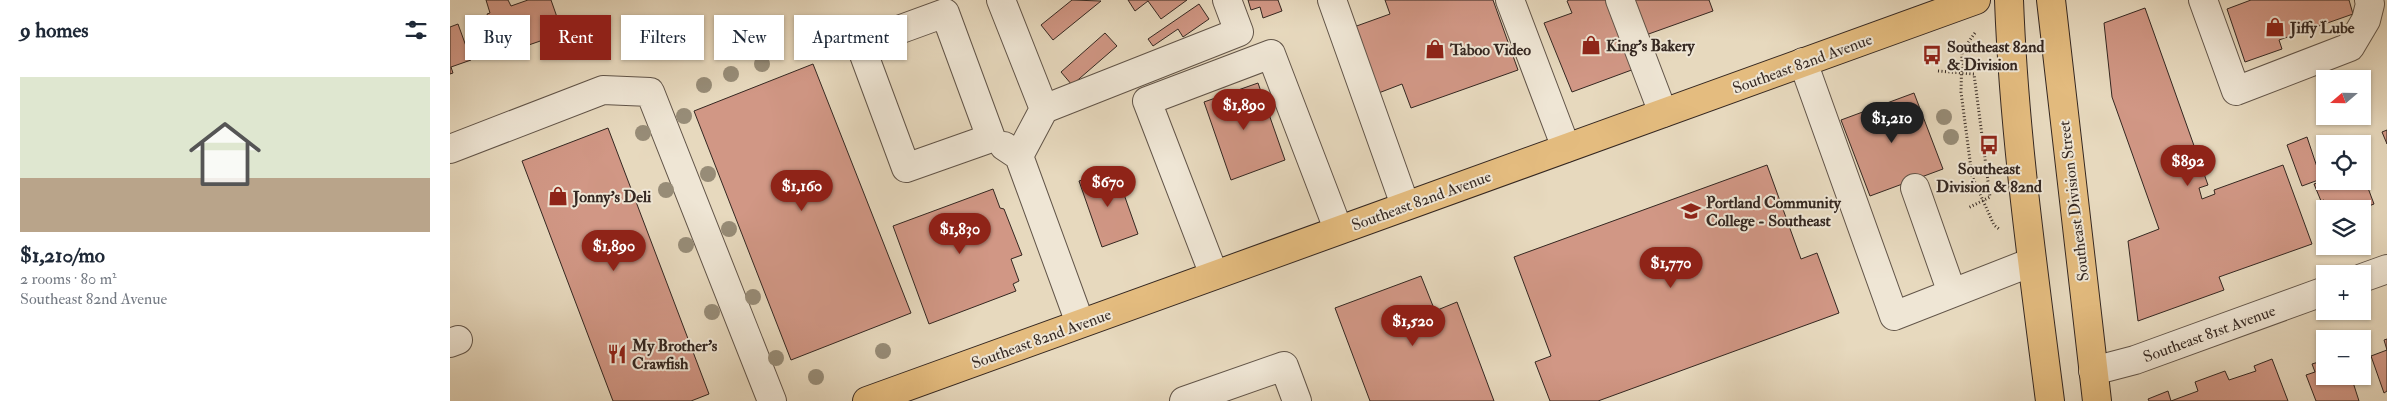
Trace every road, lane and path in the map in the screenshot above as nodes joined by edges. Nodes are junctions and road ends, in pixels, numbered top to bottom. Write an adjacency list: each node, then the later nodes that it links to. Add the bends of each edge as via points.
1 (1001, 0): 15 (street)
2 (1227, 0): 15 (street, via 1239,32)
3 (1332, 0): 23 (street)
4 (1510, 0): 18 (street)
5 (1620, 0): 16 (street)
6 (1976, 0): 12 (main road, Southeast 82nd Avenue)
7 (2009, 0): 27 (main road, via 2011,62)
8 (2051, 0): 34 (main road, Southeast Division Street)
9 (2203, 0): 10 (street, via 2236,91 2350,47 2366,20)
10 (2369, 0)
11 (1978, 29): 14 (path, via 1962,52)
12 (1803, 62): 16 (main road, Southeast 82nd Avenue); 31 (street, via 1894,316)
13 (1938, 71): 14 (path)
14 (1962, 73): 22 (path, via 1961,92 1972,176); 22 (path, via 1974,74 1990,196)
15 (1044, 109): 20 (street)
16 (1663, 113): 18 (main road, Southeast 82nd Avenue)
17 (991, 138): 17 (street, via 906,168 860,44 945,12); 20 (street)
18 (1566, 148): 23 (main road, Southeast 82nd Avenue)
19 (450, 149): 35 (street, via 603,90 650,92)
20 (1019, 156): 33 (street)
21 (1915, 188): 31 (street)
22 (1983, 200): 24 (path); 26 (path, via 1994,225)
23 (1405, 206): 25 (main road, Southeast 82nd Avenue)
24 (1968, 208)
25 (1338, 229): 29 (main road, Southeast 82nd Avenue); 29 (street, via 1271,54 1147,101)
26 (2001, 231)
27 (2032, 262): 31 (street); 39 (main road)
28 (2387, 269): 30 (street)
29 (1214, 274): 33 (main road, Southeast 82nd Avenue)
30 (2371, 275)
31 (1952, 293)
32 (2316, 294): 34 (street, Southeast 81st Avenue)
33 (1080, 324): 36 (main road, Southeast 82nd Avenue)
34 (2093, 372): 40 (main road, Southeast Division Street)
35 (772, 401)
36 (867, 401)
37 (1184, 401): 38 (street, via 1284,366)
38 (1298, 401)
39 (2050, 401)
40 (2097, 401)

